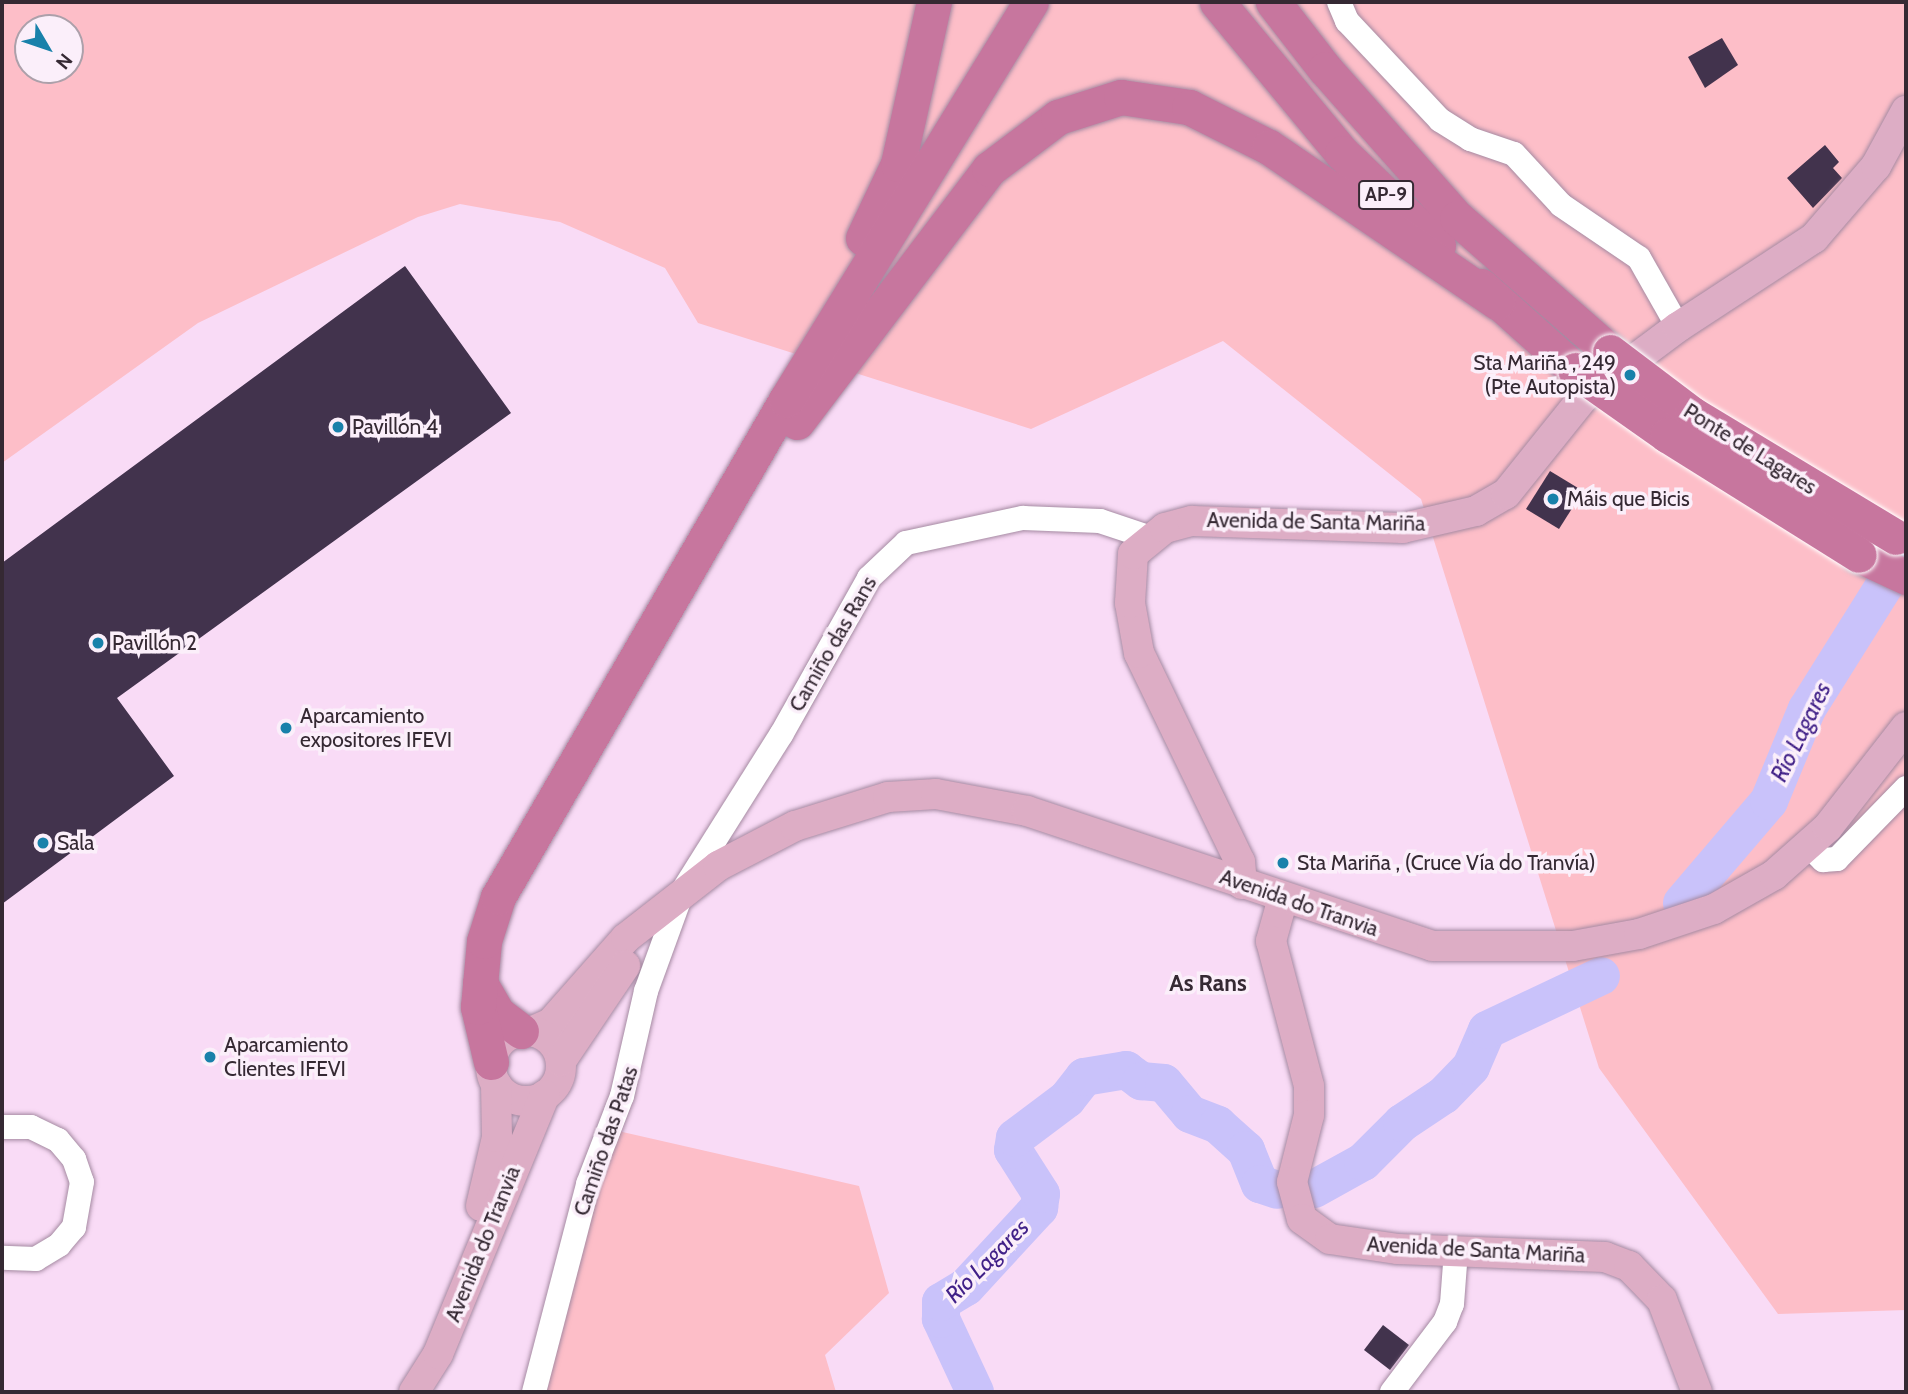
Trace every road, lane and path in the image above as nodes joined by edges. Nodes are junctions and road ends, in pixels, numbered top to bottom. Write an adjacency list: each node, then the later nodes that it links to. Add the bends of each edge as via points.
1 (934, 2): 11 (highway, via 898,164)
2 (1031, 2): 11 (highway)
3 (1055, 2): 10 (highway)
4 (1217, 2): 8 (highway, AP-9, via 1342,153)
5 (1273, 2): 13 (highway, Ponte de Lagares / AP-9, bridge, via 1325,69 1457,218 1609,352 1692,414)
6 (1339, 2): 9 (street, via 1347,21 1440,120 1470,139 1502,146 1522,159 1561,205 1639,258)
7 (1906, 111): 9 (main road, Avenida de Santa Mariña, via 1849,204 1814,238)
8 (1497, 302): 10 (highway, via 1269,148 1189,107 1121,97 1058,117 989,169); 15 (highway, Ponte de Lagares / AP-9, bridge, via 1575,370 1667,435 1859,555)
9 (1678, 327): 12 (main road, Avenida de Santa Mariña, via 1583,398 1506,494 1476,511 1402,528 1192,521)
10 (849, 350): 14 (highway)
11 (786, 400): 14 (highway)
12 (1148, 537): 19 (main road, via 1133,554 1129,574 1139,653 1240,862); 20 (street, Camiño das Rans, via 1100,521 1040,516 906,542 892,551 869,578 781,735)
13 (1901, 539)
14 (700, 555): 23 (highway, via 498,897 484,941)
15 (1906, 576)
16 (1906, 727): 18 (main road, Avenida do Tranvia)
17 (1906, 788): 18 (street, via 1838,859 1823,860)
18 (1809, 846): 21 (main road, Avenida do Tranvia, via 1774,875 1714,909 1639,934 1573,946 1432,946)
19 (1242, 884): 20 (main road, Avenida do Tranvia, via 1066,822 936,794 888,797 795,826 718,866); 21 (main road, Avenida do Tranvia)
20 (682, 892): 22 (main road, Avenida do Tranvia); 32 (street, Camiño das Patas, via 646,991 629,1075 588,1184)
21 (1283, 898): 29 (main road, Avenida de Santa Mariña, via 1271,941 1308,1086 1309,1115 1293,1182 1302,1219 1330,1239)
22 (654, 919): 24 (main road, Avenida do Tranvia, via 626,939 551,1023); 25 (main road, Avenida do Tranvia)
23 (480, 983): 24 (highway, via 497,1013); 26 (highway, via 478,1007)
24 (527, 1031): 25 (main road, via 552,1042); 26 (main road, via 500,1042)
25 (561, 1061): 27 (main road, via 558,1080)
26 (494, 1073): 27 (main road, via 524,1100); 31 (main road, Avenida do Tranvia, via 497,1137 488,1184 424,1349)
27 (545, 1095): 31 (main road, Avenida do Tranvia, via 438,1354)
28 (2, 1127): 30 (street, via 31,1127 58,1140 74,1159 82,1182 78,1216 59,1245 36,1259)
29 (1457, 1251): 33 (street, via 1452,1304 1445,1322); 34 (main road, Avenida de Santa Mariña, via 1605,1257 1629,1266 1662,1300)
30 (2, 1258)
31 (414, 1391)
32 (534, 1392)
33 (1392, 1392)
34 (1697, 1392)

